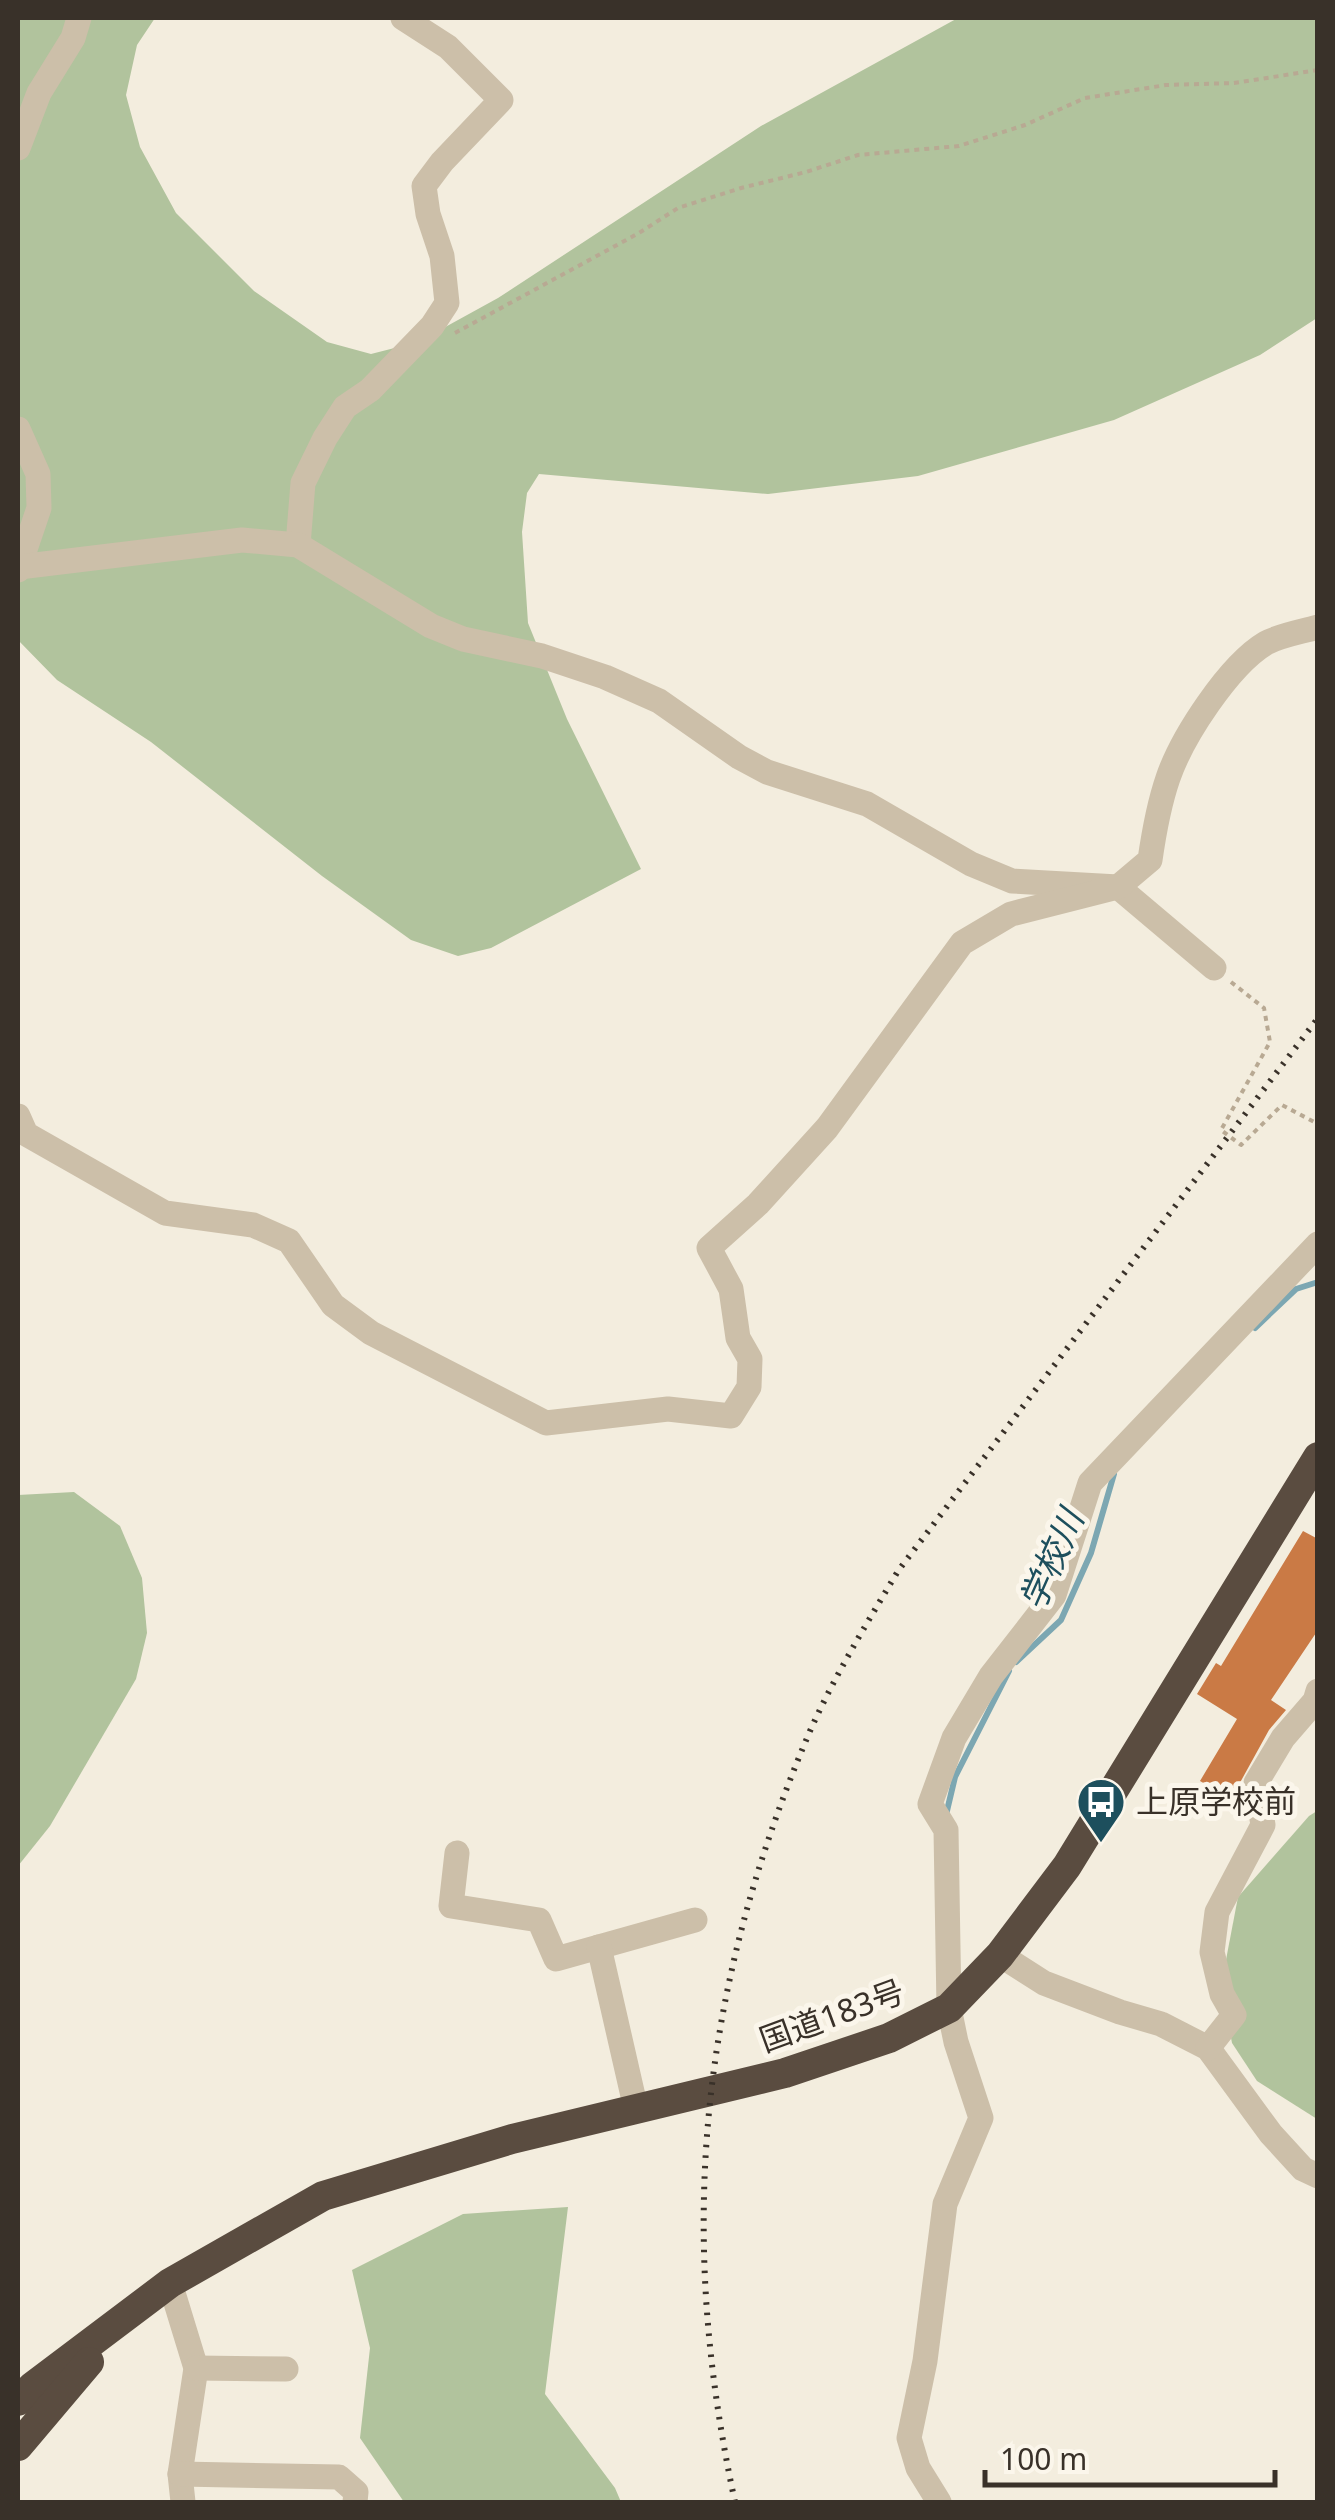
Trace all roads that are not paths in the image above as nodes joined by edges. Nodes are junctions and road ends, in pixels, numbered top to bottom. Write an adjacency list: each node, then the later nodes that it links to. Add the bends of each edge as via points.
1 (79, 18): 3 (street)
2 (403, 18): 5 (street, via 448,47 501,100 424,186 447,303 325,438 302,483)
3 (18, 148)
4 (18, 429): 6 (street, via 38,474 39,508)
5 (298, 545): 6 (street, via 242,540); 8 (street, via 431,626 605,677 659,701 767,772 867,804 985,870 1012,881)
6 (18, 568)
7 (1318, 627): 8 (street, via 1268,642 1237,665 1169,774 1150,860)
8 (1118, 887): 9 (street); 10 (street, via 1011,914 962,944 827,1128 709,1248 730,1289 738,1338 750,1359 749,1387 731,1416 668,1409 546,1423 358,1324 333,1305 290,1242 253,1225 165,1213 26,1134)
9 (1214, 968)
10 (18, 1116)
11 (1318, 1244): 18 (street, via 1090,1482 1054,1595 991,1676 954,1738 930,1804 946,1830)
12 (1318, 1457): 17 (highway, 国道183号, via 1067,1866)
13 (1318, 1691): 19 (street, via 1256,1782 1263,1825 1216,1912 1212,1952 1234,2015)
14 (457, 1853): 16 (street, via 451,1906 539,1920 556,1958)
15 (695, 1920): 16 (street)
16 (599, 1947): 20 (street)
17 (1000, 1954): 18 (highway, 国道183号); 19 (street, via 1044,1984 1161,2024)
18 (950, 2008): 20 (highway, 国道183号, via 889,2038 785,2073); 30 (street, via 982,2118 945,2204 910,2438 918,2468)
19 (1208, 2048): 21 (street, via 1271,2134 1303,2170)
20 (636, 2109): 22 (highway, 国道183号, via 323,2196)
21 (1318, 2176)
22 (170, 2283): 23 (street); 25 (highway, 国道183号); 26 (highway, 国道183号, via 74,2377)
23 (196, 2368): 24 (street); 27 (street)
24 (286, 2369)
25 (18, 2401)
26 (18, 2446)
27 (180, 2474): 28 (street); 29 (street, via 339,2477 356,2492)
28 (183, 2502)
29 (355, 2502)
30 (939, 2502)

